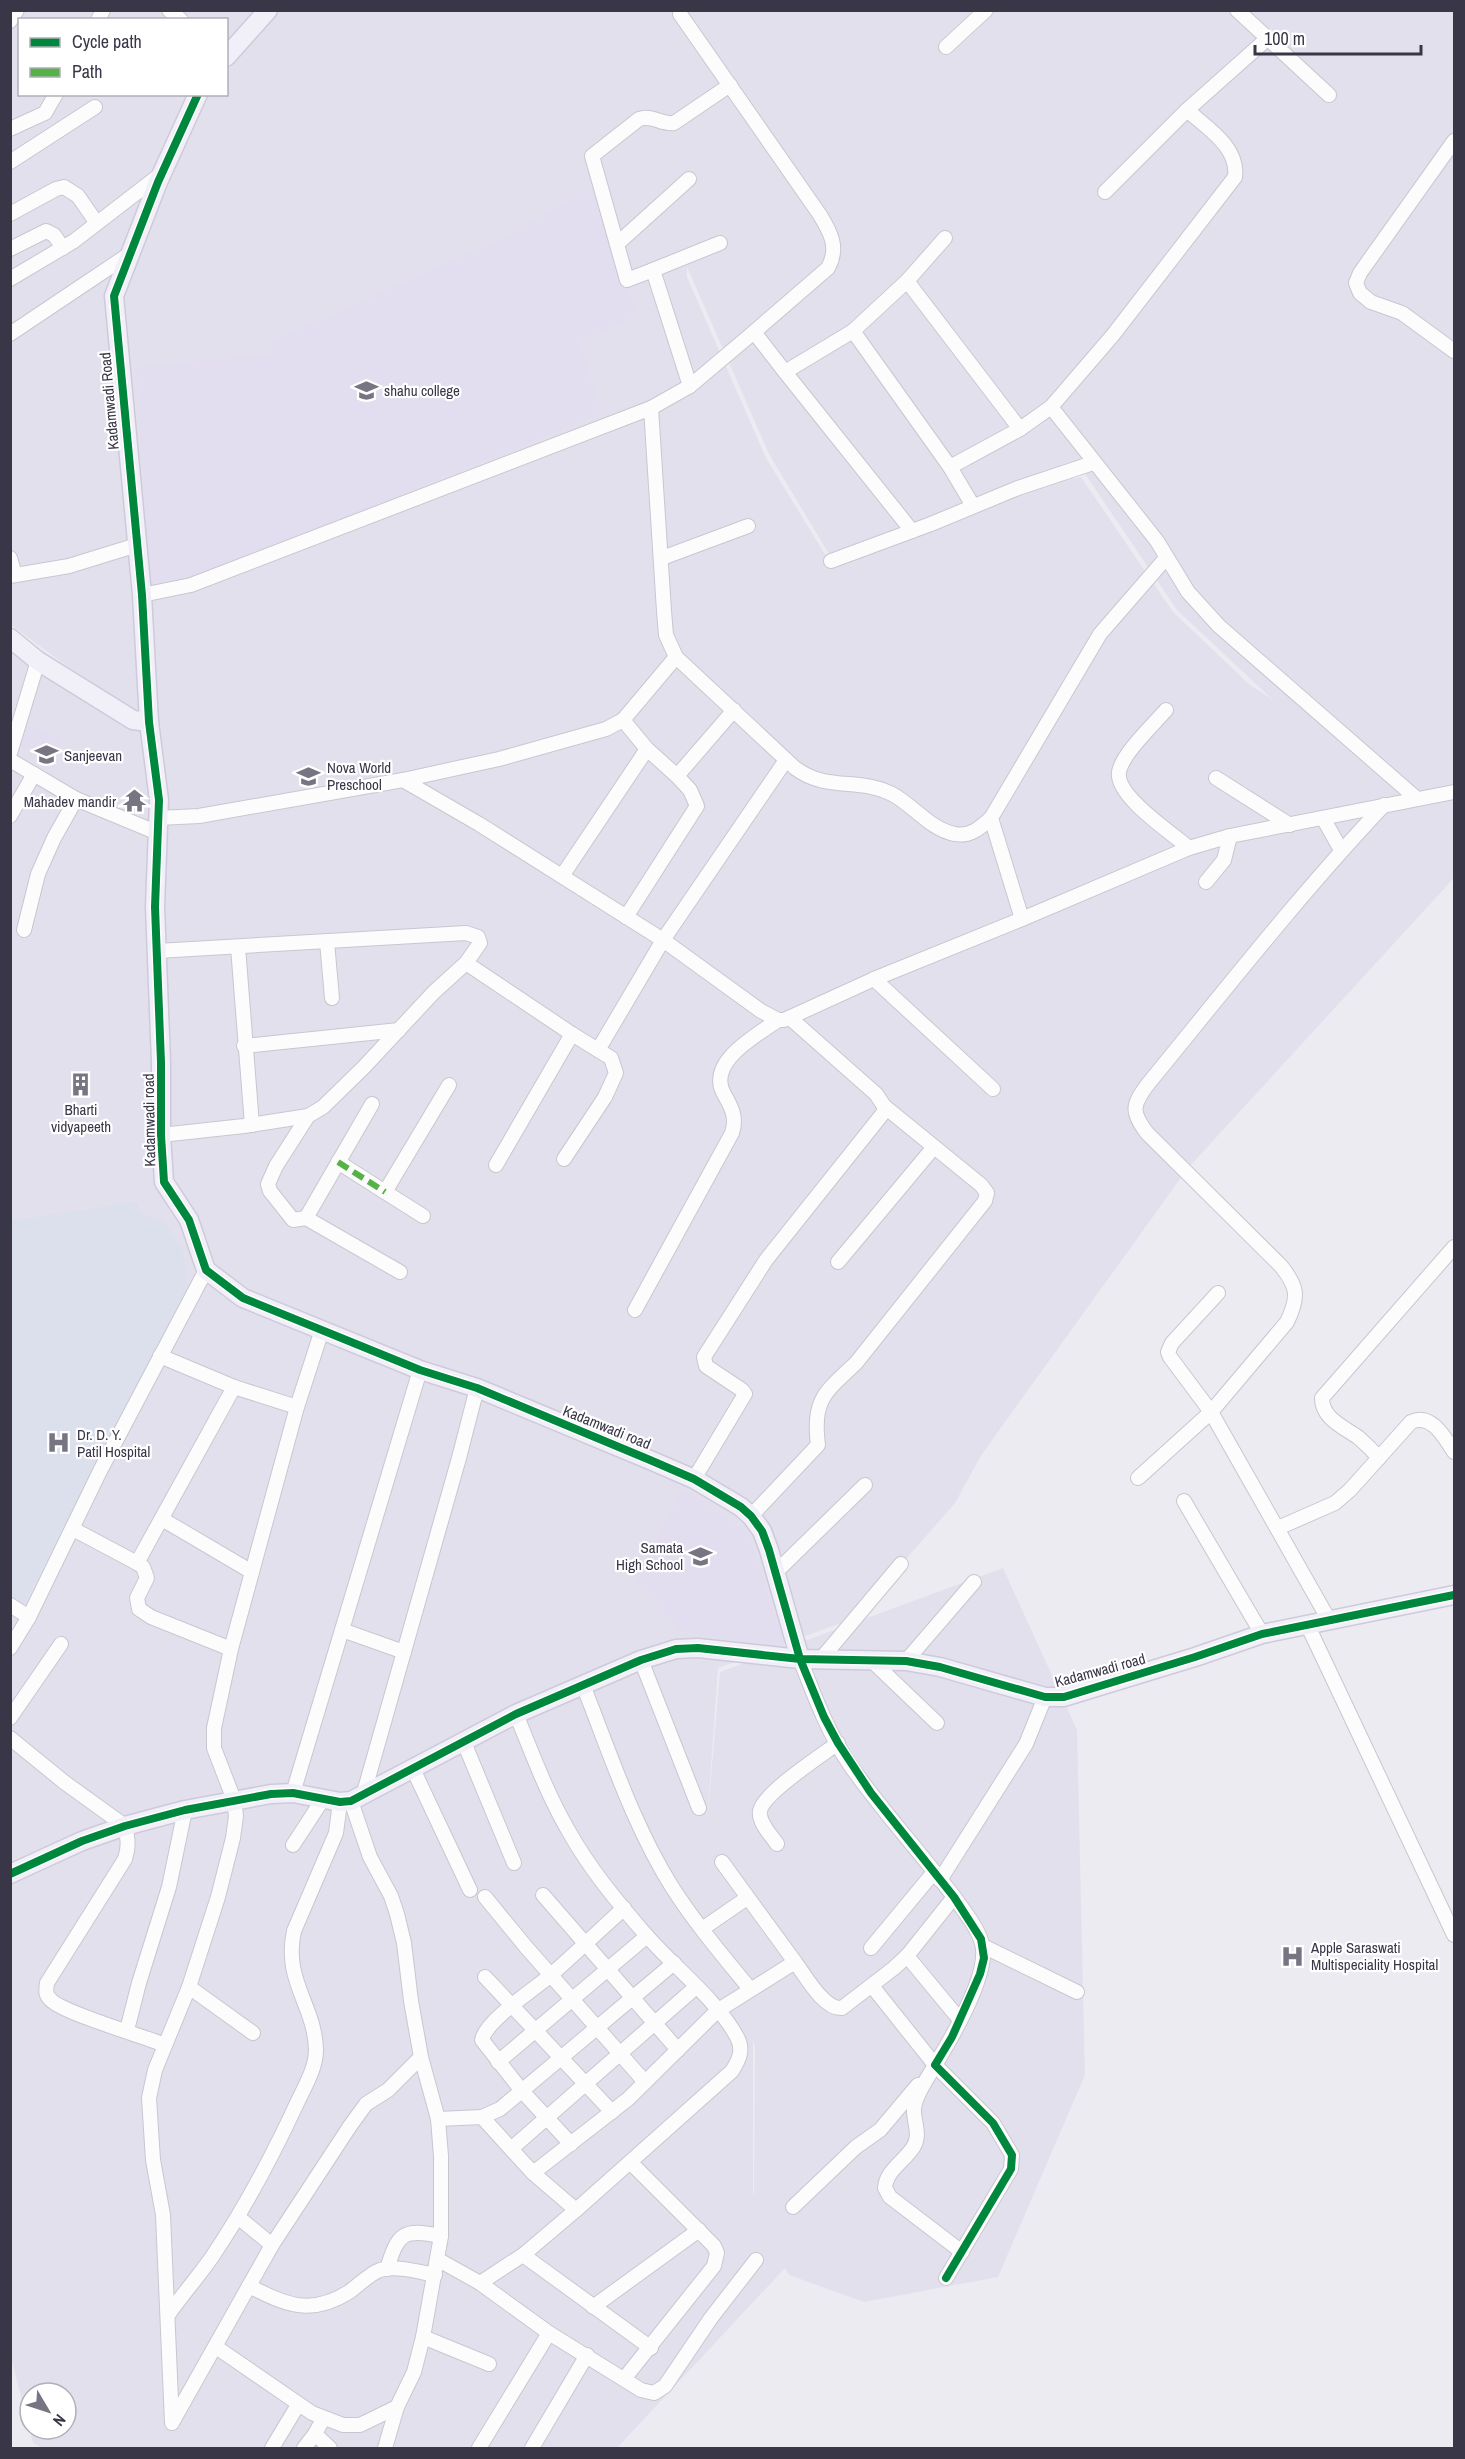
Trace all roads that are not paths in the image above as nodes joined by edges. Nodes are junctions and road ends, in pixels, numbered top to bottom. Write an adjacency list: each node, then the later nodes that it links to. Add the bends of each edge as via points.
1 (17, 10): 6 (street)
2 (268, 10): 9 (street)
3 (986, 10): 8 (street)
4 (1237, 10): 7 (street)
5 (680, 14): 10 (street)
6 (10, 21)
7 (1268, 38): 11 (street); 15 (street)
8 (946, 47)
9 (228, 55)
10 (730, 85): 26 (street, via 674,123 649,117 639,119 592,156); 34 (street, via 831,232 834,246 828,268)
11 (1329, 95)
12 (55, 96): 16 (street, via 45,113)
13 (197, 96): 19 (street, Kadamwadi Road)
14 (95, 107): 18 (street)
15 (1187, 110): 21 (street); 39 (street, via 1233,156 1235,177 1113,335)
16 (10, 129)
17 (1455, 141): 36 (street, via 1356,283 1360,293 1371,302 1402,313)
18 (10, 162)
19 (161, 174): 23 (street); 29 (street, Kadamwadi Road)
20 (689, 179): 26 (street)
21 (1105, 192)
22 (10, 214): 23 (street, via 64,187 78,196)
23 (96, 222): 27 (street)
24 (945, 238): 32 (street)
25 (720, 243): 30 (street)
26 (617, 244): 30 (street, via 627,280)
27 (63, 248): 28 (street, via 46,231); 31 (street)
28 (10, 249)
29 (131, 253): 35 (street); 47 (street, Kadamwadi Road, via 114,296)
30 (653, 270): 38 (street)
31 (10, 279)
32 (907, 282): 33 (street); 41 (street)
33 (854, 331): 37 (street); 43 (street)
34 (754, 332): 37 (street); 38 (street)
35 (10, 334)
36 (1455, 351)
37 (785, 372): 46 (street)
38 (690, 386): 40 (street)
39 (1051, 407): 41 (street); 42 (street)
40 (651, 408): 49 (street); 53 (street, via 191,585)
41 (1020, 429): 43 (street)
42 (1094, 463): 44 (street); 50 (street, via 1157,541)
43 (950, 467): 44 (street)
44 (973, 506): 46 (street)
45 (748, 526): 49 (street)
46 (912, 531): 51 (street)
47 (137, 545): 52 (street, via 69,567); 53 (street, Kadamwadi Road)
48 (10, 558): 52 (street)
49 (662, 558): 55 (street, via 666,635)
50 (1166, 558): 70 (street, via 1188,592 1218,626); 74 (street, via 1100,634)
51 (831, 561)
52 (13, 576)
53 (142, 596): 60 (street, Kadamwadi Road)
54 (10, 639): 56 (street)
55 (676, 657): 57 (street); 59 (street)
56 (38, 661): 60 (street, via 133,720); 62 (street)
57 (734, 710): 64 (street); 66 (street)
58 (1166, 710): 79 (street, via 1125,760 1118,780 1129,798)
59 (623, 720): 61 (street); 68 (street, via 576,738)
60 (149, 722): 77 (street, Kadamwadi road, via 159,800)
61 (647, 749): 66 (street); 81 (street)
62 (10, 753)
63 (10, 760): 65 (street)
64 (786, 760): 74 (street, via 808,778 873,787 893,794 945,832 968,834); 86 (street)
65 (34, 774): 71 (street); 73 (street)
66 (677, 776): 83 (street, via 690,790 697,806)
67 (1216, 778): 76 (street)
68 (403, 780): 77 (street); 81 (street)
69 (1455, 792): 70 (street)
70 (1416, 798): 72 (street)
71 (76, 799): 77 (street); 85 (street, via 38,874)
72 (1384, 805): 75 (street); 80 (street)
73 (10, 816)
74 (991, 818): 84 (street)
75 (1323, 818): 76 (street); 80 (street)
76 (1290, 825): 78 (street)
77 (158, 826): 89 (street, Kadamwadi road)
78 (1230, 836): 79 (street); 82 (street, via 1224,860)
79 (1189, 848): 84 (street)
80 (1341, 850): 124 (street, via 1233,977 1135,1104 1135,1113 1147,1133 1281,1266 1292,1280 1296,1295 1287,1322)
81 (562, 876): 83 (street)
82 (1206, 882)
83 (626, 917): 86 (street)
84 (1022, 919): 91 (street)
85 (24, 930)
86 (663, 940): 93 (street, via 761,1011); 97 (street)
87 (327, 942): 88 (street); 90 (street, via 473,933 480,944); 92 (street)
88 (238, 947): 89 (street); 96 (street)
89 (157, 951): 104 (street, Kadamwadi road)
90 (466, 963): 94 (street); 95 (street)
91 (874, 979): 93 (street); 99 (street)
92 (332, 998)
93 (784, 1019): 101 (street, via 876,1094); 117 (street, via 727,1059 721,1070 718,1080 734,1114 732,1133)
94 (399, 1030): 96 (street); 102 (street, via 333,1098)
95 (572, 1034): 97 (street); 108 (street)
96 (244, 1046): 103 (street)
97 (598, 1050): 106 (street, via 611,1058 616,1073 605,1097)
98 (449, 1085): 109 (street)
99 (993, 1089)
100 (372, 1104): 107 (street)
101 (884, 1106): 105 (street); 128 (street, via 880,1118 766,1260 704,1357 706,1366 745,1394)
102 (308, 1116): 103 (street); 111 (street, via 268,1184 293,1220)
103 (252, 1125): 104 (street)
104 (161, 1135): 114 (street, Kadamwadi road, via 164,1182 189,1220)
105 (934, 1147): 113 (street); 131 (street, via 981,1185 987,1193 985,1201 856,1363 833,1385 818,1406 818,1445)
106 (564, 1158)
107 (338, 1162): 109 (street); 111 (street)
108 (496, 1165)
109 (385, 1192): 110 (street)
110 (423, 1216)
111 (306, 1218): 115 (street)
112 (1455, 1247): 126 (street, via 1322,1398 1322,1406 1337,1424)
113 (838, 1262)
114 (206, 1270): 118 (street, Kadamwadi road, via 243,1298); 119 (street)
115 (400, 1272)
116 (1218, 1293): 124 (street, via 1168,1352)
117 (635, 1310)
118 (322, 1330): 120 (street, Kadamwadi road); 123 (street)
119 (160, 1356): 121 (street); 134 (street)
120 (420, 1370): 122 (street, Kadamwadi road); 145 (street)
121 (234, 1386): 123 (street); 132 (street)
122 (477, 1389): 128 (street, Kadamwadi road); 150 (street)
123 (297, 1407): 137 (street)
124 (1211, 1412): 127 (street); 133 (street)
125 (1455, 1452): 126 (street, via 1436,1428 1421,1418 1411,1422)
126 (1380, 1458): 133 (street, via 1335,1503)
127 (1138, 1478)
128 (694, 1479): 131 (street, Kadamwadi road)
129 (865, 1485): 138 (street)
130 (1184, 1501): 146 (street)
131 (751, 1516): 138 (street, Kadamwadi road, via 762,1531)
132 (162, 1519): 135 (street); 137 (street)
133 (1278, 1528): 143 (street)
134 (74, 1529): 135 (street); 142 (street)
135 (138, 1563): 149 (street, via 147,1578 136,1603 144,1613)
136 (901, 1564): 152 (street)
137 (252, 1572): 149 (street)
138 (776, 1572): 151 (street, Kadamwadi road)
139 (974, 1582): 155 (street)
140 (1455, 1595): 143 (street, Kadamwadi road)
141 (10, 1605): 142 (street)
142 (30, 1617): 148 (street)
143 (1329, 1620): 144 (street, Kadamwadi road)
144 (1307, 1624): 146 (street, Kadamwadi road); 184 (street)
145 (342, 1630): 150 (street); 165 (street)
146 (1262, 1634): 157 (street, Kadamwadi road, via 1064,1697)
147 (61, 1644): 159 (street)
148 (10, 1648)
149 (231, 1649): 166 (street, via 214,1728 214,1748)
150 (404, 1652): 167 (street)
151 (800, 1659): 152 (street, Kadamwadi road); 154 (street, via 698,1648 676,1649); 163 (street)
152 (821, 1659): 153 (street, Kadamwadi road)
153 (870, 1659): 155 (street, Kadamwadi road); 160 (street)
154 (641, 1660): 156 (street); 168 (street)
155 (906, 1661): 157 (street, Kadamwadi road)
156 (584, 1685): 158 (street); 183 (street, via 640,1827 672,1886)
157 (1045, 1697): 176 (street, via 1026,1744)
158 (516, 1714): 162 (street); 182 (street, via 567,1829)
159 (10, 1718)
160 (937, 1723)
161 (10, 1738): 170 (street)
162 (463, 1740): 164 (street); 174 (street)
163 (838, 1743): 171 (street, via 762,1805 761,1819); 176 (street, via 871,1793)
164 (413, 1769): 167 (street); 177 (street)
165 (293, 1793): 166 (street); 167 (street)
166 (234, 1800): 169 (street); 196 (street, via 233,1838)
167 (344, 1800): 172 (street); 213 (street, via 397,1914); 230 (street, via 336,1833 291,1945 294,1975 315,2039 315,2064)
168 (699, 1808)
169 (185, 1810): 170 (street); 207 (street, via 169,1887)
170 (125, 1826): 175 (street); 207 (street, via 129,1848 125,1859 45,1992 56,2004)
171 (777, 1844)
172 (293, 1845)
173 (722, 1862): 181 (street)
174 (514, 1863)
175 (13, 1869)
176 (937, 1876): 180 (street); 188 (street)
177 (470, 1890)
178 (543, 1895): 186 (street)
179 (485, 1897): 193 (street)
180 (954, 1897): 187 (street); 189 (street)
181 (747, 1898): 183 (street); 190 (street)
182 (624, 1908): 185 (street); 186 (street)
183 (702, 1929): 198 (street)
184 (1455, 1935)
185 (647, 1936): 191 (street); 192 (street)
186 (585, 1944): 192 (street); 193 (street)
187 (983, 1946): 199 (street); 204 (street, via 980,1974)
188 (871, 1948)
189 (907, 1956): 195 (street); 204 (street)
190 (795, 1962): 195 (street, via 821,1998 836,2009); 198 (street)
191 (674, 1964): 197 (street); 200 (street)
192 (608, 1971): 200 (street); 201 (street)
193 (551, 1975): 201 (street); 202 (street)
194 (485, 1977): 202 (street)
195 (872, 1986): 216 (street)
196 (189, 1987): 209 (street); 210 (street)
197 (696, 1987): 203 (street); 205 (street)
198 (750, 1989): 203 (street)
199 (1077, 1992)
200 (632, 1997): 205 (street); 206 (street)
201 (573, 2000): 206 (street); 208 (street)
202 (512, 2006): 208 (street); 215 (street, via 483,2035 483,2044)
203 (717, 2010): 211 (street); 226 (street, via 737,2037 741,2053 738,2061 732,2071)
204 (960, 2020): 216 (street)
205 (654, 2023): 211 (street); 212 (street)
206 (596, 2028): 212 (street); 214 (street)
207 (127, 2030): 210 (street)
208 (536, 2032): 214 (street); 215 (street)
209 (253, 2033)
210 (165, 2045): 244 (street, via 155,2070 149,2105 163,2215)
211 (678, 2050): 217 (street)
212 (619, 2053): 217 (street); 218 (street)
213 (421, 2057): 223 (street); 233 (street, via 396,2083 366,2104)
214 (561, 2058): 218 (street); 219 (street)
215 (498, 2062): 219 (street)
216 (935, 2066): 228 (street, via 880,2130 856,2147); 234 (street, via 993,2123 1012,2155 1011,2169); 234 (street, via 916,2100 916,2142 888,2177 885,2188 890,2198)
217 (645, 2082): 220 (street)
218 (585, 2083): 220 (street); 222 (street)
219 (522, 2091): 221 (street, via 491,2115); 222 (street)
220 (612, 2112): 224 (street)
221 (482, 2117): 223 (street); 225 (street)
222 (547, 2117): 224 (street); 225 (street)
223 (438, 2119): 232 (street)
224 (571, 2144): 227 (street)
225 (511, 2149): 227 (street)
226 (630, 2162): 229 (street); 231 (street)
227 (533, 2172): 229 (street)
228 (794, 2207)
229 (576, 2210): 235 (street)
230 (238, 2217): 233 (street); 244 (street)
231 (699, 2230): 243 (street); 248 (street, via 714,2246 717,2260)
232 (441, 2235): 236 (street); 238 (street, via 405,2235 394,2246)
233 (273, 2245): 242 (street)
234 (962, 2252): 240 (street)
235 (523, 2255): 241 (street); 243 (street)
236 (437, 2259): 239 (street); 241 (street)
237 (756, 2260): 251 (street, via 661,2390 647,2393)
238 (387, 2269): 239 (street); 242 (street, via 378,2271 343,2296 310,2307 284,2303)
239 (435, 2275): 246 (street)
240 (946, 2278)
241 (480, 2283): 245 (street)
242 (249, 2286): 247 (street)
243 (593, 2307): 248 (street)
244 (168, 2315): 247 (street, via 172,2423)
245 (549, 2332): 249 (street); 260 (street)
246 (423, 2337): 250 (street); 253 (street, via 414,2372)
247 (216, 2347): 252 (street)
248 (651, 2348): 251 (street)
249 (587, 2355): 251 (street); 261 (street)
250 (489, 2364)
251 (624, 2379)
252 (298, 2405): 254 (street); 256 (street)
253 (398, 2407): 254 (street, via 360,2425); 259 (street)
254 (323, 2419): 255 (street)
255 (315, 2434): 257 (street); 258 (street)
256 (272, 2448)
257 (304, 2448)
258 (330, 2448)
259 (385, 2448)
260 (479, 2448)
261 (532, 2448)

